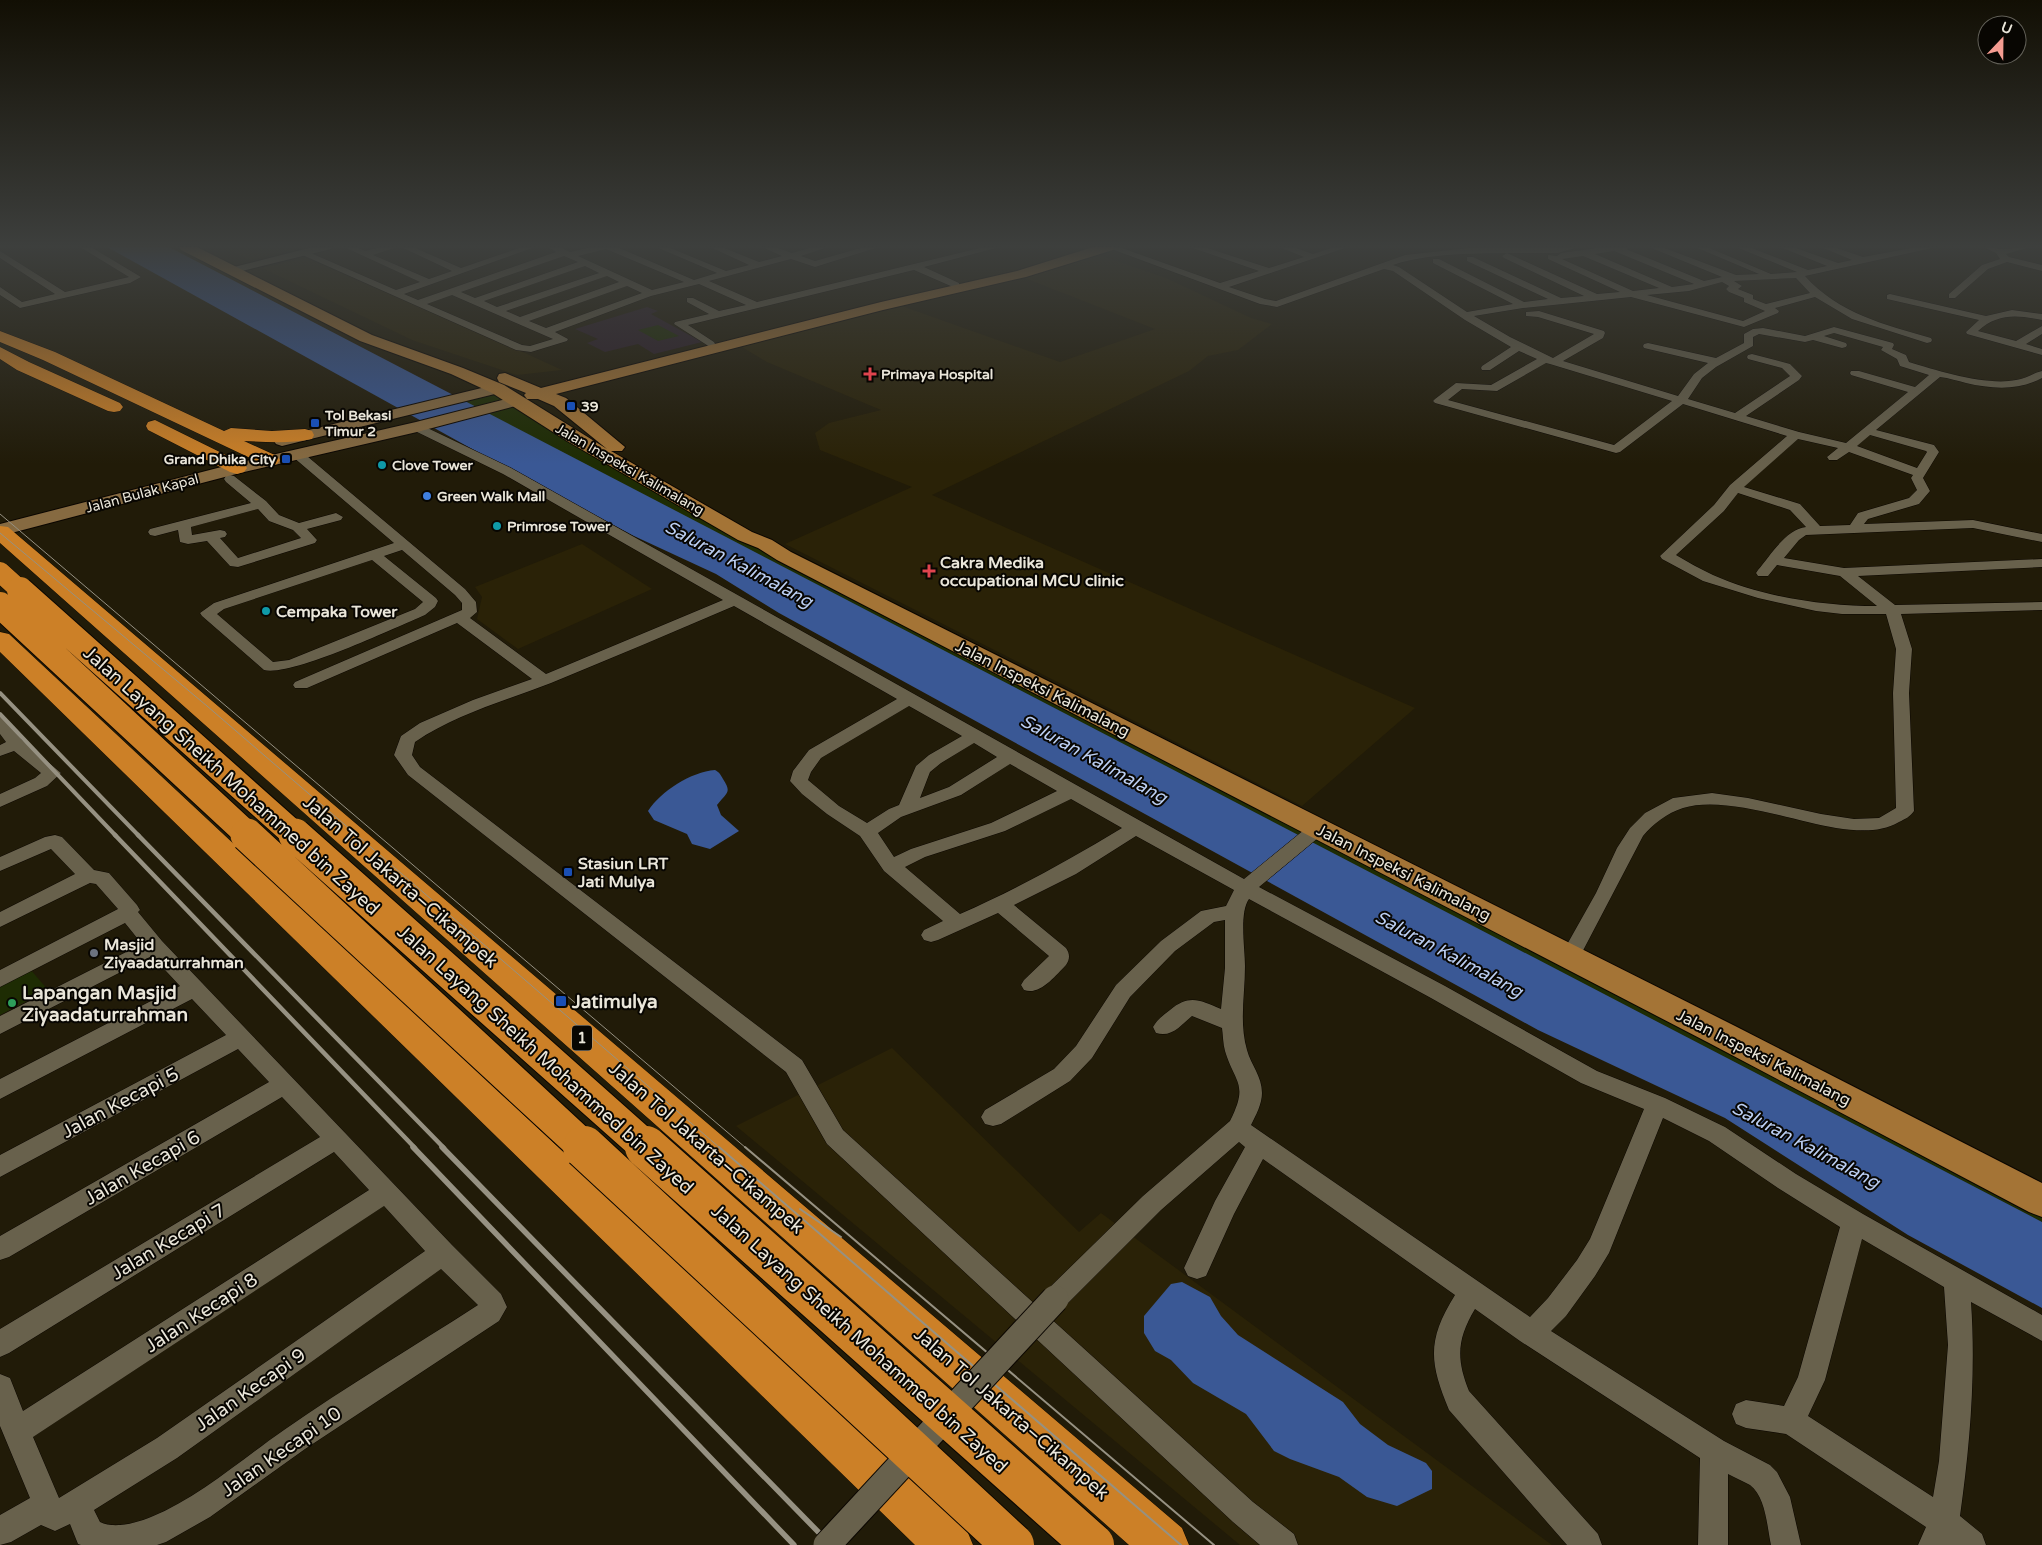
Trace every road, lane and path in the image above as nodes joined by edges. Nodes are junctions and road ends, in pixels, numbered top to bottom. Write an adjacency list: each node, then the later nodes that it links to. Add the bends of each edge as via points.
1 (329, 319): 36 (main road, via 366,338 457,370)
2 (355, 319): 36 (main road, via 481,367)
3 (455, 319): 16 (street, via 520,348 531,349 563,339)
4 (578, 319): 16 (street)
5 (700, 319): 20 (street, via 679,324)
6 (807, 319): 20 (main road)
7 (829, 319): 35 (main road)
8 (1472, 319): 24 (street)
9 (1555, 319): 28 (street, via 1600,333)
10 (1726, 319): 11 (street, via 1744,324)
11 (1754, 319)
12 (1861, 319): 19 (street)
13 (1986, 319): 23 (street, via 1971,333)
14 (522, 320): 16 (street)
15 (2042, 329): 23 (street)
16 (547, 331)
17 (0, 336): 41 (highway)
18 (1812, 336): 21 (street); 29 (street, via 1800,338 1757,331 1748,336 1750,344); 32 (street, via 1834,330 1889,345 1887,351 1902,357 1904,364)
19 (1927, 340)
20 (710, 344): 36 (main road, via 556,380)
21 (1842, 345)
22 (1648, 346): 29 (street)
23 (2018, 346): 26 (street)
24 (1518, 347): 28 (street); 30 (street)
25 (0, 352): 48 (highway, via 23,366)
26 (2042, 352)
27 (1752, 357): 38 (street, via 1786,366 1796,376)
28 (1550, 360): 37 (street); 37 (street, via 1493,389 1460,385 1439,401 1616,449)
29 (1717, 362): 37 (street, via 1698,376)
30 (1486, 368)
31 (1855, 373): 34 (street)
32 (1937, 374): 33 (street, via 1998,385 2030,381); 34 (street)
33 (2042, 374)
34 (1917, 391): 40 (street)
35 (539, 392): 36 (main road); 46 (main road, Jalan Inspeksi Kalimalang, via 560,402)
36 (509, 395): 39 (main road, Jalan Bulak Kapal); 42 (main road, Jalan Bulak Kapal, via 476,394); 46 (main road, Jalan Inspeksi Kalimalang)
37 (1680, 401): 38 (street)
38 (1735, 418): 43 (street)
39 (417, 427): 47 (main road, Jalan Bulak Kapal); 70 (street, via 507,471)
40 (1868, 431): 44 (street); 51 (street, via 1930,448 1933,452)
41 (215, 433): 42 (highway, via 272,437); 45 (highway)
42 (305, 435): 45 (main road, Jalan Bulak Kapal)
43 (1796, 435): 44 (street); 53 (street)
44 (1848, 447): 49 (street); 51 (street)
45 (250, 449): 48 (main road, Jalan Bulak Kapal); 50 (highway)
46 (606, 449): 88 (main road, Jalan Inspeksi Kalimalang, via 745,536 1250,793)
47 (297, 454): 50 (main road, Jalan Bulak Kapal); 63 (street)
48 (219, 458): 52 (highway); 57 (main road, Jalan Bulak Kapal, via 50,505)
49 (1833, 458)
50 (270, 460): 52 (main road, Jalan Bulak Kapal)
51 (1920, 473): 59 (street, via 1917,478 1924,491 1914,501 1863,516)
52 (234, 474): 54 (street); 57 (main road, Jalan Bulak Kapal)
53 (1735, 488): 60 (street, via 1795,507); 73 (street, via 1720,508 1667,556 1708,578 1766,596 1842,610)
54 (261, 504): 56 (street); 58 (street, via 274,518)
55 (336, 516): 58 (street)
56 (184, 525): 58 (street, via 185,539 216,535 235,563 310,540); 61 (street)
57 (4, 526): 141 (highway, Jalan Tol Jakarta–Cikampek / 1)
58 (298, 527)
59 (1855, 528): 60 (street); 62 (street, via 1973,524)
60 (1816, 530): 65 (street, via 1797,534)
61 (155, 532)
62 (2042, 538)
63 (403, 545): 64 (street); 74 (street, via 469,602 470,612)
64 (374, 555): 64 (street, via 431,602 428,607 292,664 270,667 207,613 219,606)
65 (1773, 560): 68 (street); 69 (street)
66 (2042, 563): 68 (street)
67 (0, 572): 140 (highway, Jalan Layang Sheikh Mohammed bin Zayed / 1, bridge)
68 (1844, 572): 73 (street)
69 (1763, 573)
70 (735, 600): 76 (street); 78 (street)
71 (0, 605): 139 (highway, Jalan Layang Sheikh Mohammed bin Zayed, bridge)
72 (2042, 606): 73 (street)
73 (1892, 610): 101 (street, via 1904,649 1901,693 1906,811 1890,822 1867,826 1815,819 1744,802 1717,799 1680,801 1653,815 1638,829)
74 (459, 617): 76 (street); 77 (street)
75 (0, 639): 138 (highway)
76 (544, 680): 142 (street, via 479,703 426,727 407,740 403,755 414,771 794,1066 835,1136 1030,1318)
77 (301, 685)
78 (909, 698): 80 (street); 89 (street, via 824,747 802,771 799,780)
79 (0, 722): 81 (street)
80 (975, 736): 83 (street); 86 (street, via 922,770)
81 (16, 744): 82 (street); 85 (street, via 52,771 51,776)
82 (0, 751)
83 (1010, 756): 84 (street); 86 (street, via 955,791)
84 (1072, 792): 87 (street); 91 (street, via 998,827 918,852)
85 (0, 801)
86 (906, 808): 89 (street)
87 (1136, 828): 93 (street); 94 (street, via 1068,869)
88 (1313, 831): 93 (street); 101 (main road, Jalan Inspeksi Kalimalang)
89 (867, 832): 91 (street)
90 (0, 865): 92 (street, via 48,842 56,842)
91 (891, 866): 98 (street)
92 (88, 876): 96 (street, via 102,878 130,910); 97 (street)
93 (1251, 884): 95 (street, via 1236,903); 111 (street, via 1396,971 1589,1077)
94 (1000, 904): 98 (street); 103 (street, via 1059,953 1059,960)
95 (1234, 911): 105 (street); 112 (street, via 1208,916 1168,946 1123,991 1084,1052 1062,1075)
96 (128, 913): 100 (street); 102 (street)
97 (0, 920)
98 (958, 924): 99 (street)
99 (931, 936)
100 (155, 946): 104 (street); 106 (street)
101 (1570, 957): 118 (main road, Jalan Inspeksi Kalimalang)
102 (0, 979)
103 (1031, 985)
104 (195, 988): 108 (street); 110 (street)
105 (1232, 1023): 107 (street, via 1188,1007); 113 (street, via 1236,1051 1250,1081 1251,1096)
106 (0, 1026)
107 (1164, 1027)
108 (241, 1037): 109 (street); 116 (street, Jalan Kecapi 5)
109 (285, 1084): 114 (street); 120 (street, Jalan Kecapi 6)
110 (0, 1090)
111 (1657, 1105): 119 (street, via 1717,1134); 126 (street, via 1600,1245 1557,1307 1539,1326)
112 (993, 1117)
113 (1238, 1128): 115 (street); 137 (street, bridge, via 1152,1203 1055,1299)
114 (336, 1139): 117 (street); 127 (street, Jalan Kecapi 7)
115 (1259, 1144): 122 (street); 124 (street)
116 (0, 1167)
117 (386, 1192): 121 (street); 131 (street, Jalan Kecapi 8)
118 (2042, 1201)
119 (1854, 1222): 123 (street); 130 (street, via 1812,1380)
120 (0, 1249)
121 (444, 1253): 133 (street, Jalan Kecapi 9, via 167,1448); 133 (street, Jalan Kecapi 10, via 492,1302 494,1307 490,1312 295,1439 200,1507 155,1531 120,1540 104,1540 89,1533)
122 (1197, 1268)
123 (1957, 1280): 125 (street); 136 (street, via 1961,1345 1953,1461)
124 (1472, 1291): 126 (street); 143 (street, via 1454,1318 1445,1351 1448,1374 1459,1400)
125 (2042, 1329)
126 (1528, 1332): 132 (street)
127 (0, 1344)
128 (0, 1387): 131 (street)
129 (1746, 1414): 130 (street)
130 (1791, 1421): 136 (street)
131 (16, 1431): 134 (street)
132 (1718, 1453): 144 (street); 145 (street, via 1760,1474 1767,1482 1775,1497)
133 (77, 1504): 134 (street, Jalan Kecapi 9)
134 (50, 1511): 135 (street, Jalan Kecapi 9)
135 (0, 1531)
136 (1938, 1534): 146 (street)
137 (827, 1545)
138 (949, 1545)
139 (1013, 1545)
140 (1093, 1545)
141 (1165, 1545)
142 (1283, 1545)
143 (1587, 1545)
144 (1713, 1545)
145 (1786, 1545)
146 (1971, 1545)

